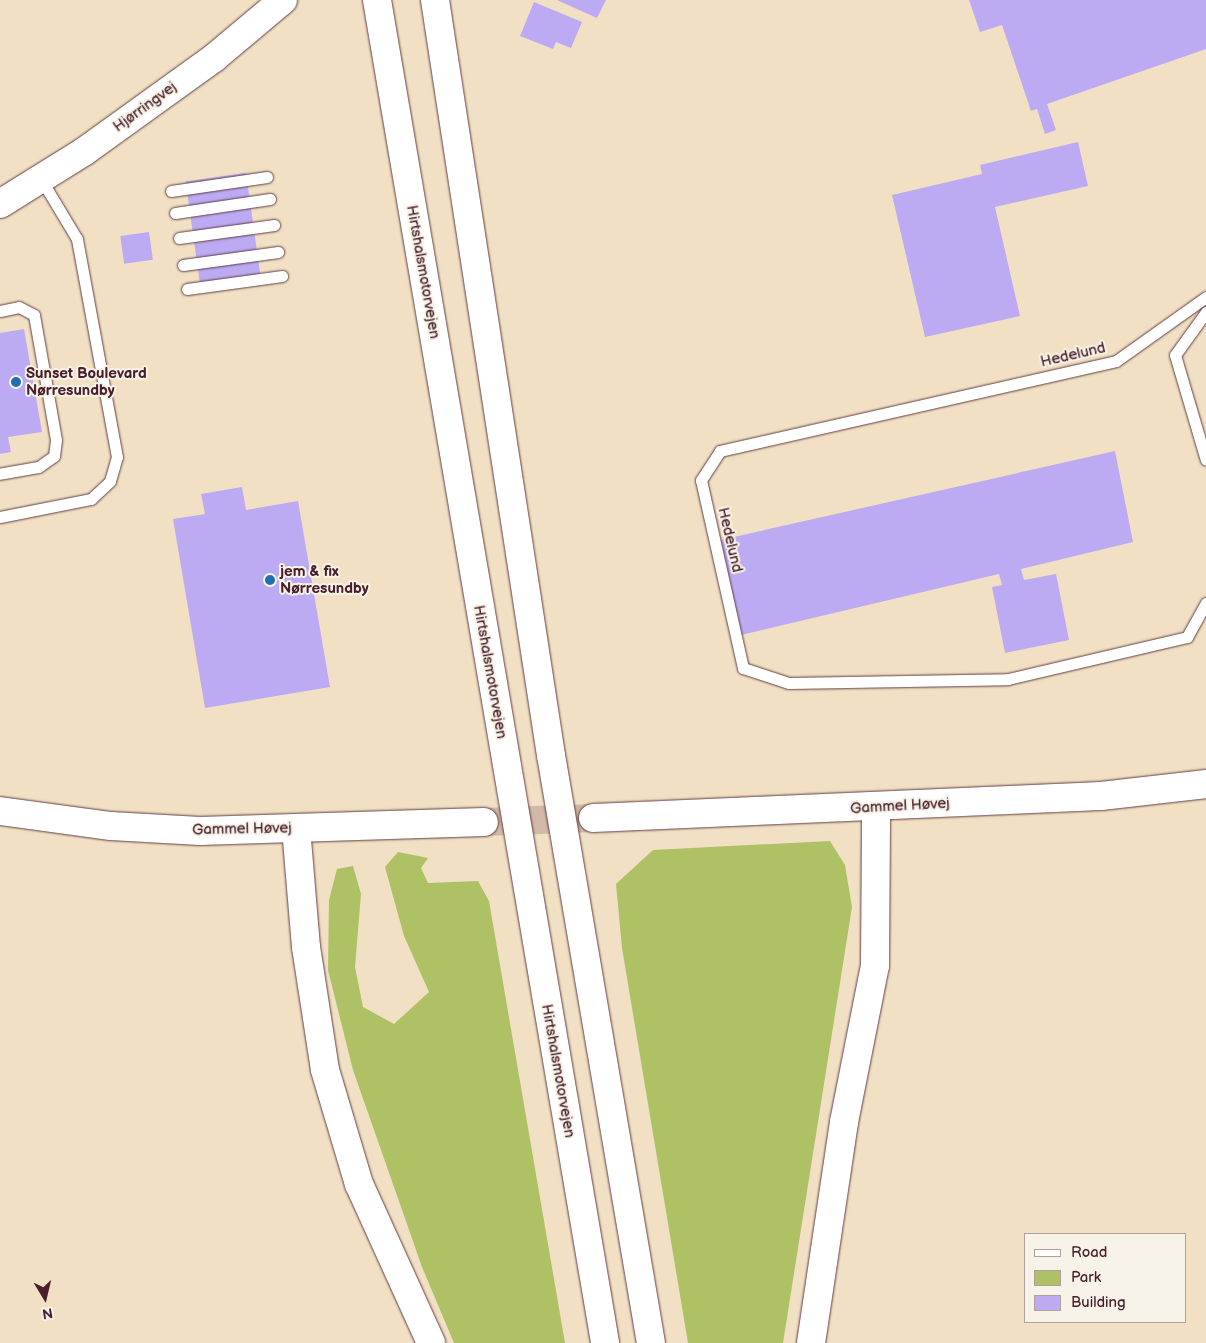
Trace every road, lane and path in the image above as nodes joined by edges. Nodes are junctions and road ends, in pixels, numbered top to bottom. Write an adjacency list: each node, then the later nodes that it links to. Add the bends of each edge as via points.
1 (283, 0): 5 (main road, Hjørringvej, via 214,58)
2 (377, 0): 30 (main road, Hirtshalsmotorvejen)
3 (435, 0): 31 (main road, via 551,755)
4 (267, 177): 6 (lane)
5 (40, 178): 8 (main road, Hjørringvej); 21 (lane, via 77,239 117,457 110,481 90,499)
6 (171, 191)
7 (270, 199): 9 (lane)
8 (0, 204)
9 (175, 213)
10 (274, 225): 11 (lane)
11 (179, 238)
12 (278, 252): 13 (lane)
13 (183, 265)
14 (282, 276): 15 (lane)
15 (187, 289)
16 (1206, 297): 22 (lane, Hedelund, via 1116,361 720,452 700,480 743,668 790,683 1008,678 1187,637)
17 (0, 311): 20 (lane, via 19,307 34,315 56,440 54,456 38,468)
18 (1206, 312): 19 (lane, via 1175,355)
19 (1206, 460)
20 (0, 474)
21 (0, 517)
22 (1206, 603)
23 (1206, 784): 24 (main road, Gammel Høvej, via 1101,796)
24 (876, 808): 26 (main road, Gammel Høvej); 32 (main road, via 875,966 844,1122)
25 (0, 811): 28 (main road, Gammel Høvej, via 155,829)
26 (593, 818)
27 (484, 822): 28 (main road, Gammel Høvej)
28 (296, 828): 29 (main road, via 306,947 325,1070 359,1184)
29 (431, 1343)
30 (605, 1343)
31 (651, 1343)
32 (811, 1343)

